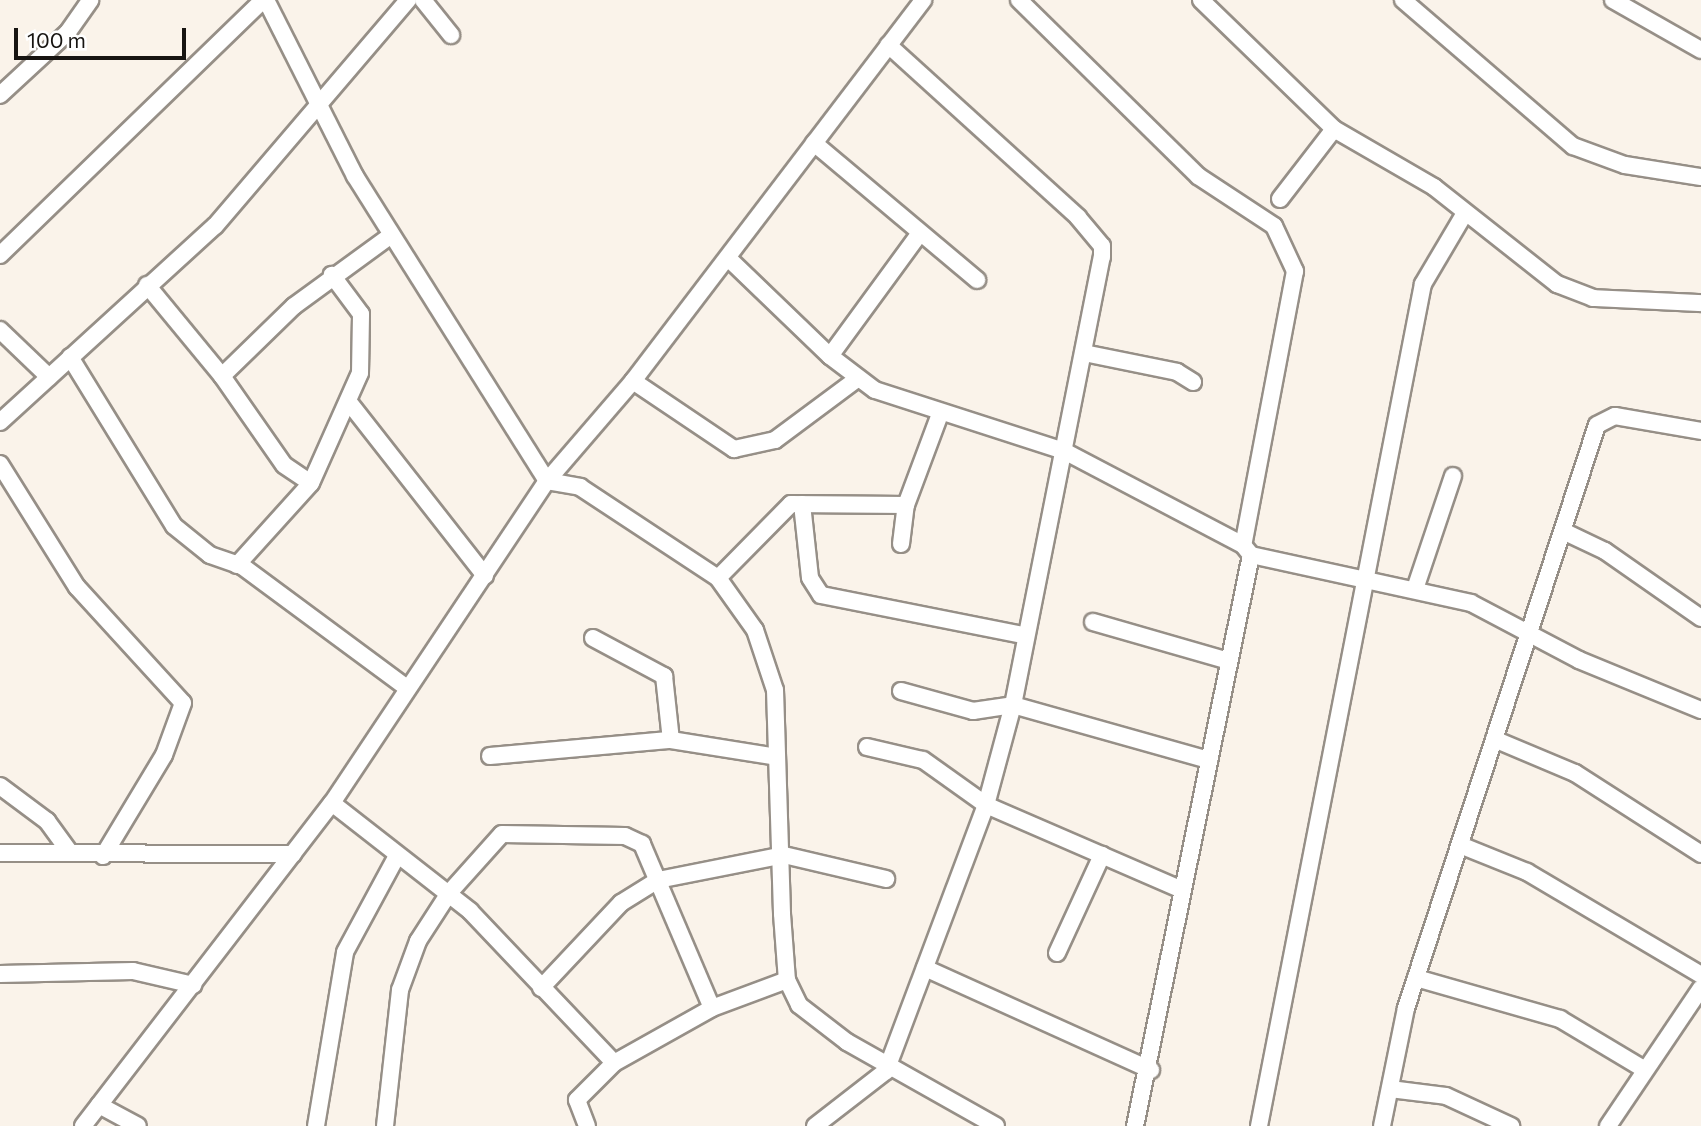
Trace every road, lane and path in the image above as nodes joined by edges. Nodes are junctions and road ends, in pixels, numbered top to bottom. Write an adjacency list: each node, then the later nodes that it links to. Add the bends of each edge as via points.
1 (90, 0): 13 (street, via 68,32)
2 (265, 0): 14 (street); 22 (street)
3 (408, 0): 14 (street)
4 (423, 0): 10 (street)
5 (1019, 0): 50 (street, via 1198,176 1275,226 1287,246 1295,271)
6 (1201, 0): 15 (street)
7 (1403, 0): 17 (street, via 1573,146 1625,164)
8 (1613, 0): 12 (street)
9 (918, 2): 11 (street)
10 (451, 35)
11 (888, 45): 16 (street); 29 (street, via 1102,246)
12 (1701, 50)
13 (0, 95)
14 (319, 104): 21 (street); 26 (street, via 250,178 215,226)
15 (1334, 129): 18 (street); 19 (street, via 1434,187)
16 (814, 144): 20 (street); 23 (street)
17 (1701, 177)
18 (1280, 199)
19 (1465, 213): 27 (street, via 1572,293); 52 (street, via 1423,284)
20 (920, 233): 25 (street); 30 (street)
21 (390, 236): 24 (street); 44 (street)
22 (0, 255)
23 (728, 258): 30 (street); 35 (street)
24 (332, 275): 32 (street); 37 (street, via 357,305 365,328 366,353)
25 (977, 280)
26 (147, 285): 31 (street); 32 (street)
27 (1701, 303)
28 (0, 330): 33 (street)
29 (1084, 354): 36 (street, via 1177,372); 41 (street)
30 (830, 356): 34 (street)
31 (71, 357): 33 (street); 51 (street, via 174,526 210,555)
32 (222, 376): 45 (street, via 284,465)
33 (49, 377): 39 (street)
34 (858, 379): 35 (street, via 775,440 734,449); 38 (street)
35 (633, 381): 44 (street)
36 (1193, 382)
37 (348, 401): 45 (street); 53 (street)
38 (940, 414): 41 (street); 47 (street)
39 (0, 422)
40 (1701, 431): 48 (street, via 1605,416 1584,462)
41 (1063, 451): 50 (street); 59 (street)
42 (0, 464): 81 (street, via 77,587 183,703 164,755)
43 (1453, 476): 55 (street)
44 (547, 481): 53 (street); 54 (street, via 580,487)
45 (311, 483): 51 (street)
46 (802, 504): 47 (street); 54 (street, via 781,511); 59 (street, via 810,578 821,595)
47 (906, 505): 49 (street)
48 (1565, 532): 56 (street, via 1605,551); 58 (street)
49 (901, 544)
50 (1247, 550): 52 (street); 61 (street)
51 (237, 565): 62 (street)
52 (1363, 575): 55 (street); 112 (street)
53 (485, 576): 62 (street)
54 (718, 578): 70 (street, via 765,652 775,690)
55 (1416, 586): 58 (street, via 1471,603)
56 (1701, 618)
57 (1093, 622): 61 (street)
58 (1527, 632): 65 (street); 66 (street)
59 (1023, 635): 64 (street)
60 (593, 638): 67 (street, via 664,676)
61 (1229, 661): 71 (street)
62 (407, 688): 73 (street)
63 (901, 691): 64 (street, via 973,711)
64 (1013, 705): 71 (street); 74 (street)
65 (1701, 710)
66 (1494, 739): 75 (street); 79 (street, via 1575,773)
67 (671, 740): 69 (street); 70 (street)
68 (867, 747): 74 (street, via 923,760)
69 (490, 756)
70 (777, 757): 80 (street)
71 (1209, 760): 86 (street)
72 (0, 786): 77 (street, via 47,821)
73 (332, 803): 78 (street); 82 (street)
74 (986, 805): 83 (street); 89 (street)
75 (1460, 845): 91 (street, via 1527,872); 92 (street)
76 (0, 853): 77 (street)
77 (70, 853): 81 (street)
78 (293, 854): 81 (street); 94 (street)
79 (1701, 854)
80 (784, 855): 84 (street); 85 (street); 93 (street)
81 (103, 856)
82 (397, 856): 87 (street); 106 (street, via 345,952)
83 (1102, 856): 86 (street); 88 (street)
84 (886, 879)
85 (658, 880): 87 (street, via 634,838 502,834); 95 (street, via 626,898); 97 (street)
86 (1180, 889): 101 (street)
87 (449, 893): 95 (street); 107 (street, via 418,941 400,990)
88 (1057, 953)
89 (925, 968): 99 (street); 101 (street)
90 (0, 974): 94 (street, via 133,971)
91 (1701, 975)
92 (1416, 978): 100 (street, via 1549,1014); 102 (street)
93 (787, 980): 97 (street); 99 (street, via 799,1005)
94 (193, 985): 103 (street)
95 (541, 988): 98 (street)
96 (1701, 988): 100 (street)
97 (712, 1008): 98 (street, via 651,1047)
98 (614, 1063): 108 (street, via 577,1100)
99 (888, 1066): 109 (street); 110 (street)
100 (1642, 1068): 115 (street)
101 (1150, 1070): 111 (street)
102 (1390, 1089): 113 (street); 114 (street, via 1446,1096)
103 (99, 1105): 104 (street); 105 (street)
104 (83, 1126)
105 (138, 1126)
106 (316, 1126)
107 (385, 1126)
108 (587, 1126)
109 (815, 1126)
110 (996, 1126)
111 (1135, 1126)
112 (1259, 1126)
113 (1382, 1126)
114 (1511, 1126)
115 (1608, 1126)

